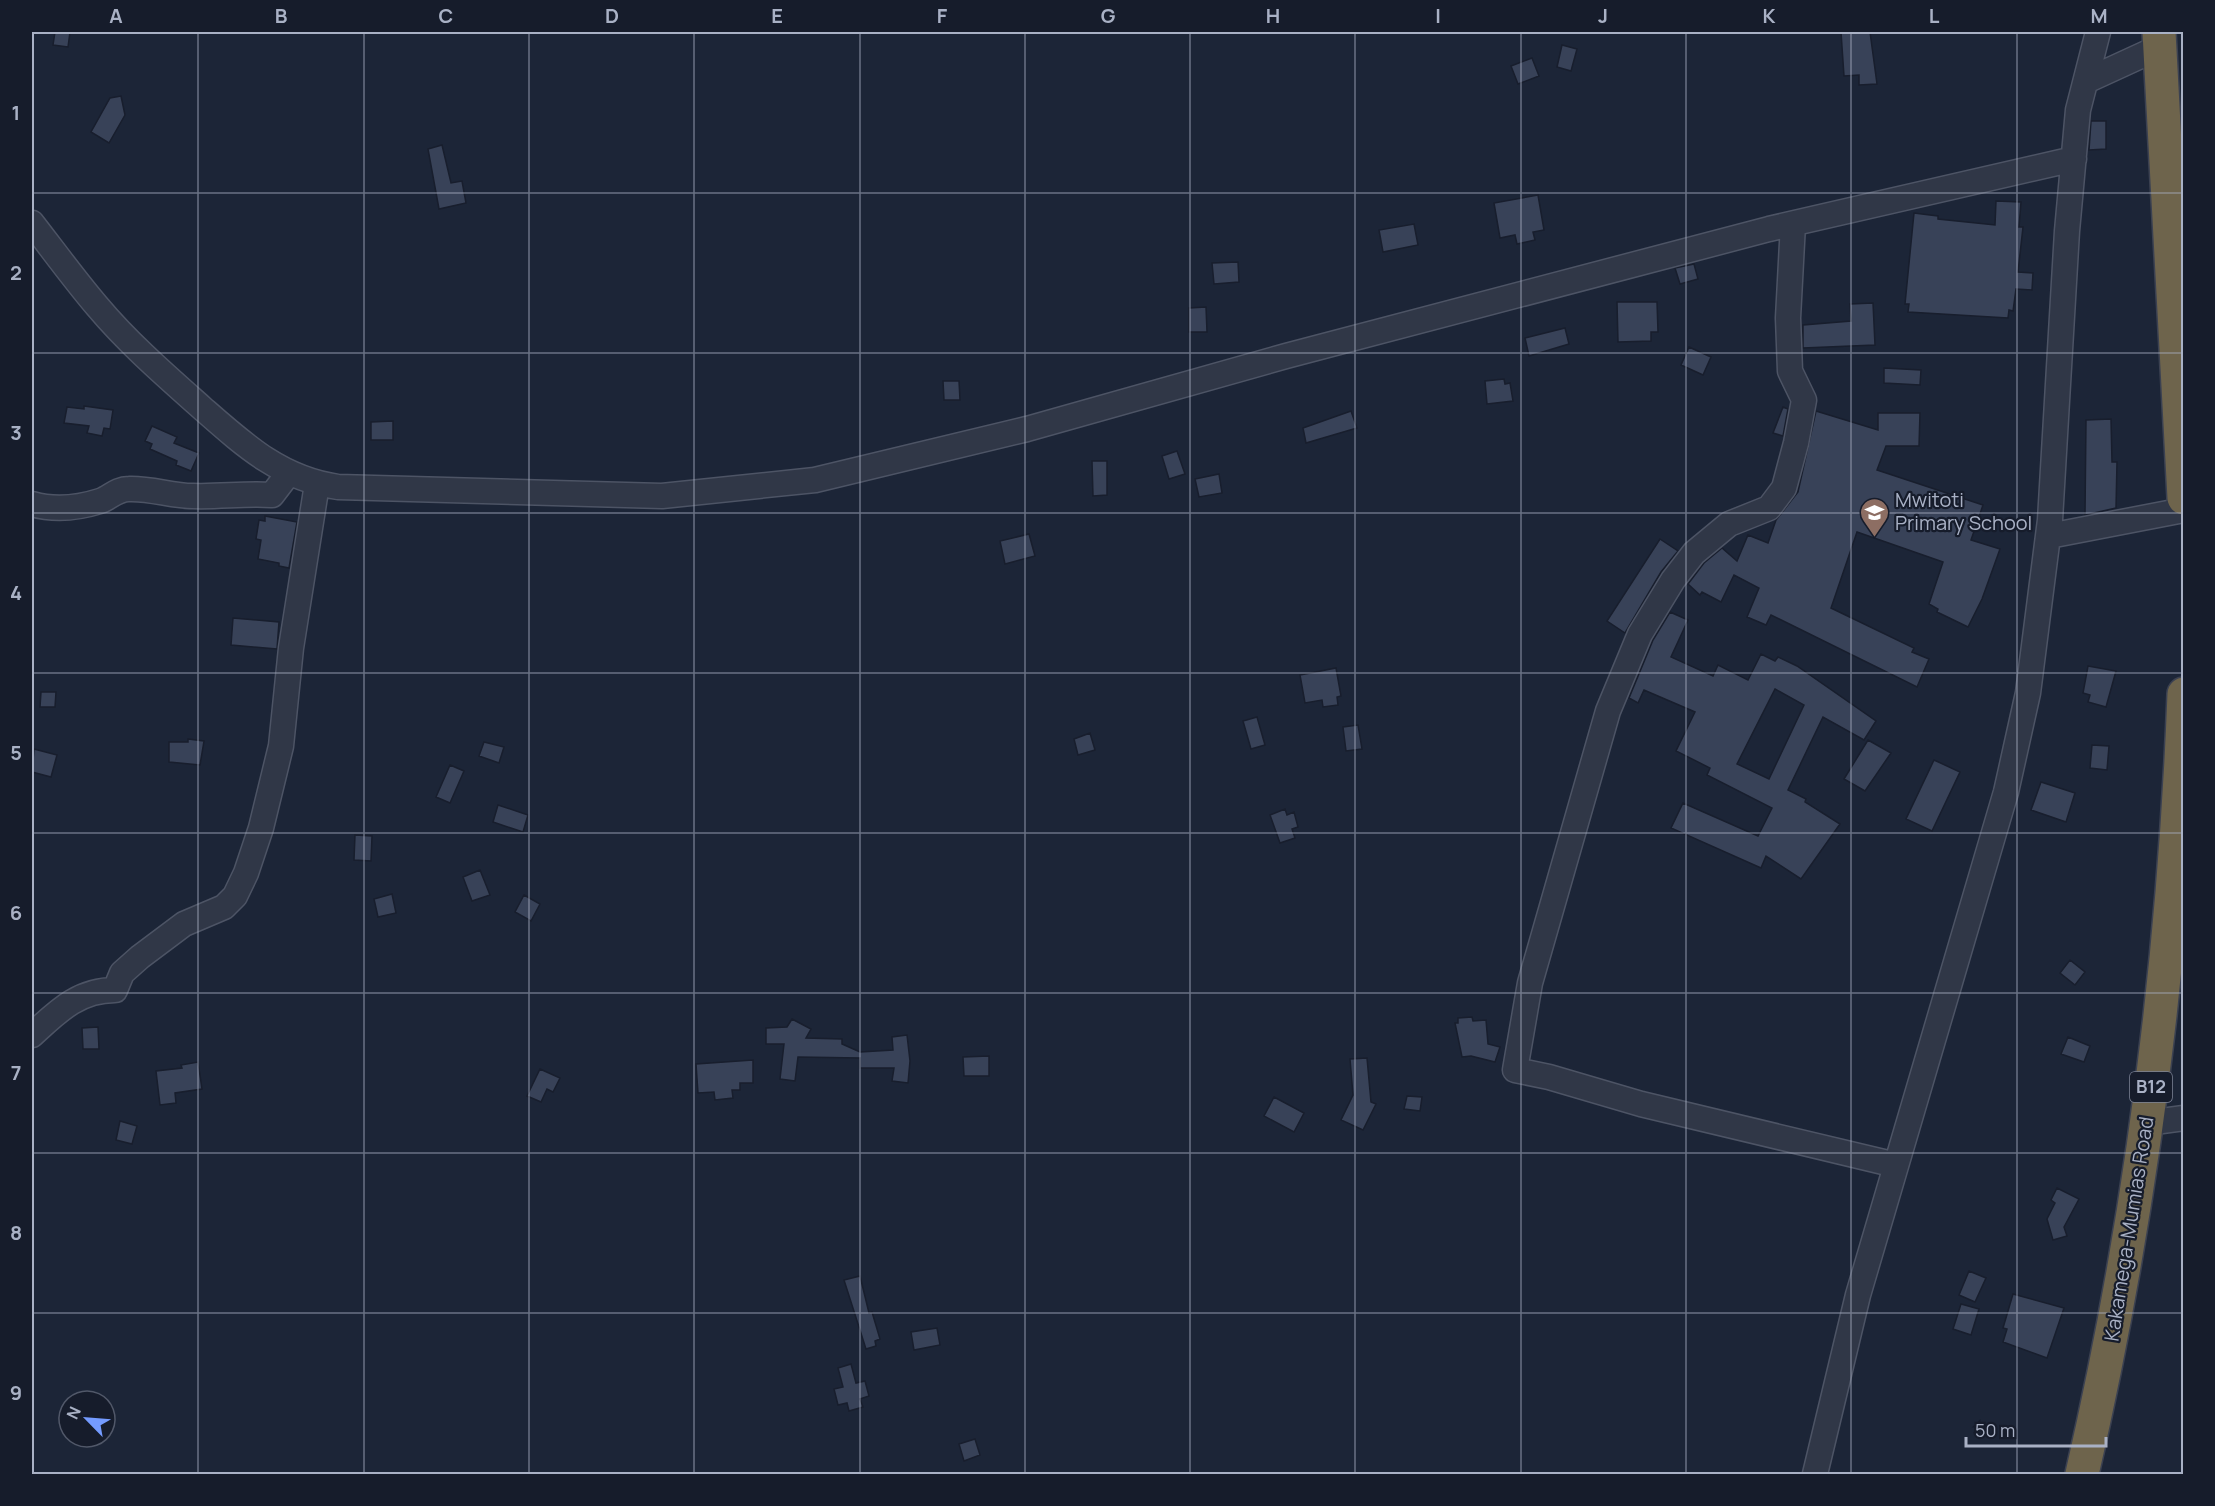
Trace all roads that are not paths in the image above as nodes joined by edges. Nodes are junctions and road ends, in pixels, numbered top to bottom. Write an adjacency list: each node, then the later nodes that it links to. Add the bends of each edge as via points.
1 (2098, 32): 3 (street)
2 (2160, 39): 3 (street); 7 (highway)
3 (2086, 81): 4 (street, via 2078,110)
4 (2074, 159): 6 (street); 13 (street)
5 (32, 223): 8 (street, via 98,307 158,369 245,446)
6 (1793, 224): 9 (street, via 1398,326 1027,429 815,480 662,496); 18 (street, via 1788,318 1790,371 1803,400 1784,488 1769,508 1729,524 1694,553 1640,633 1608,711 1530,983 1515,1070)
7 (2181, 387): 10 (highway)
8 (288, 474): 9 (street); 11 (street, via 272,495 194,496 129,489 114,492 101,501 64,508 47,509)
9 (317, 484): 15 (street, via 291,648 281,746 261,828 235,896 224,908 184,924 140,957 122,973 115,990 99,990 77,998)
10 (2184, 498)
11 (32, 504)
12 (2184, 510): 13 (street)
13 (2049, 536): 18 (street, via 2028,693 2006,792)
14 (2184, 694): 17 (highway, Kakamega-Mumias Road / B12, via 2168,947)
15 (32, 1035)
16 (2184, 1118): 17 (street)
17 (2147, 1123): 20 (highway, Kakamega-Mumias Road / B12, via 2117,1315)
18 (1896, 1165): 19 (street, via 1858,1296)
19 (1815, 1474)
20 (2082, 1474)

